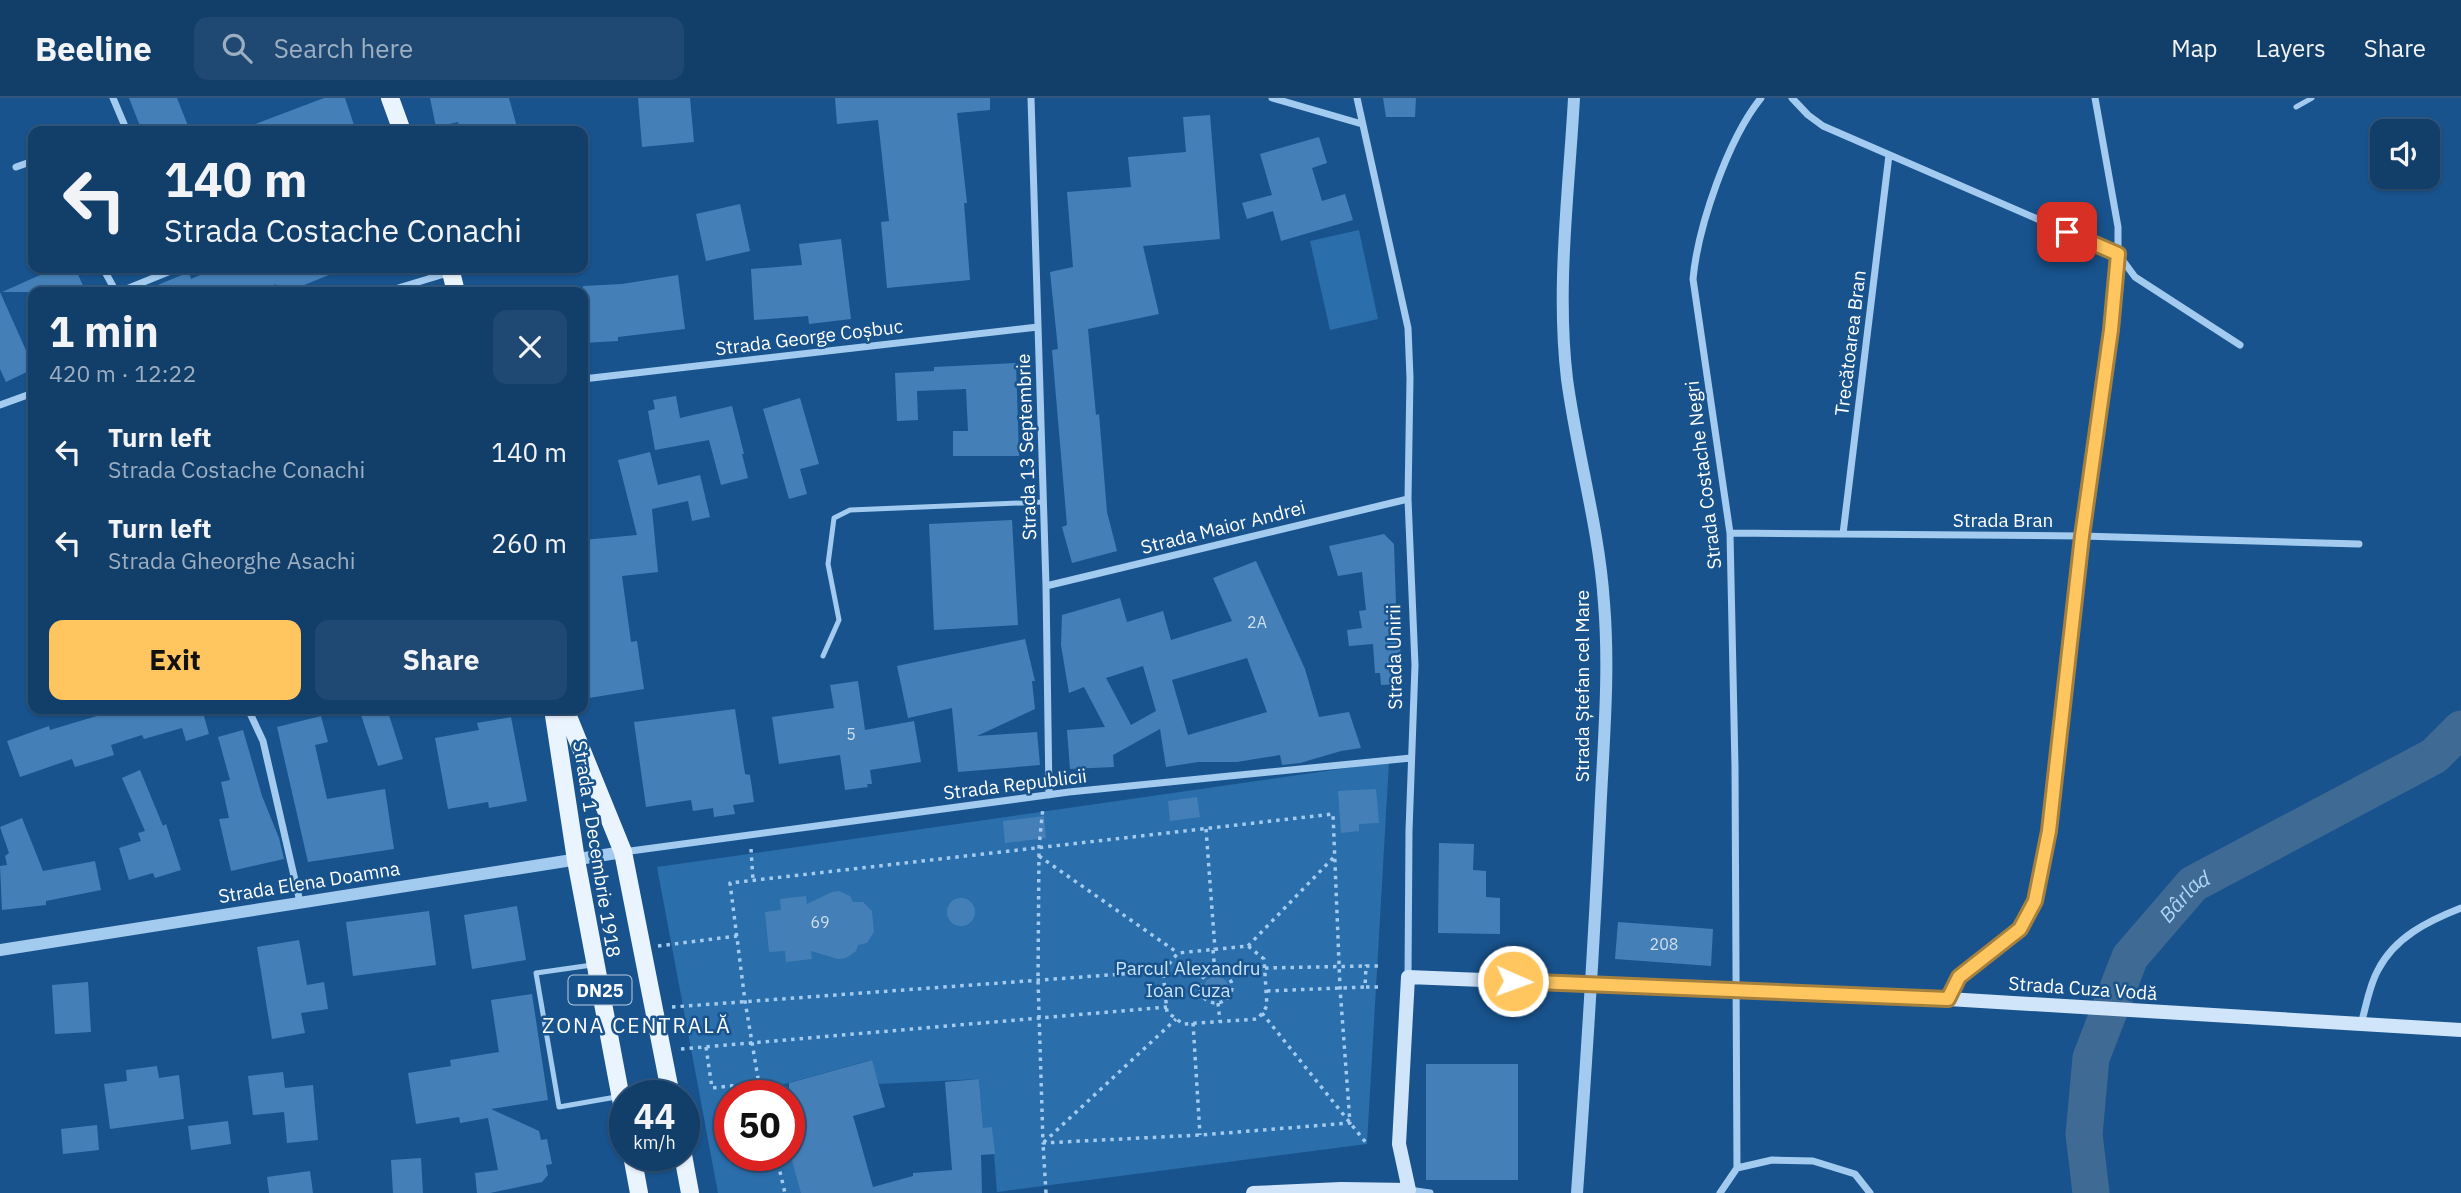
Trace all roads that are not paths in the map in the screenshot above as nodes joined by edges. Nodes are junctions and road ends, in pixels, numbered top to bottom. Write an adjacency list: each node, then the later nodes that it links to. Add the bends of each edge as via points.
1 (113, 98): 13 (street)
2 (390, 98): 14 (main road)
3 (1031, 98): 23 (street, Strada 13 Septembrie)
4 (1272, 98): 12 (street)
5 (1357, 98): 12 (street, Strada Unirii)
6 (1574, 98): 48 (street, Strada Ștefan cel Mare, via 1563,294 1566,368 1604,604 1605,714)
7 (1761, 98): 30 (street, Strada Costache Negri, via 1730,150 1695,257 1693,279)
8 (1792, 98): 15 (street, via 1823,126)
9 (2095, 98): 18 (street, via 2118,227)
10 (2312, 98): 11 (lane)
11 (2296, 107)
12 (1362, 124): 28 (street, Strada Unirii, via 1408,328)
13 (125, 126)
14 (399, 126)
15 (1889, 155): 18 (street); 31 (street, Trecătoarea Bran)
16 (28, 163): 17 (street)
17 (16, 167)
18 (2118, 254): 24 (street, via 2135,276); 32 (street)
19 (165, 273): 21 (street)
20 (441, 273): 22 (street)
21 (130, 287)
22 (400, 287)
23 (1038, 327): 25 (street, Strada George Coșbuc); 29 (street, Strada 13 Septembrie)
24 (2240, 345)
25 (588, 378)
26 (28, 395): 27 (street)
27 (0, 405)
28 (1408, 499): 34 (street, Strada Maior Andrei); 39 (street, Strada Unirii, via 1415,665)
29 (1044, 502): 34 (street, Strada 13 Septembrie); 35 (lane, via 850,510 834,518 828,565 839,620)
30 (1730, 533): 31 (street, Strada Bran); 49 (street, Strada Costache Negri)
31 (1843, 534): 32 (street, Strada Bran)
32 (2082, 536): 33 (street, Strada Bran); 50 (street, via 2049,831 2035,901 2020,929 1959,977)
33 (2359, 544)
34 (1046, 586): 40 (street, Strada 13 Septembrie)
35 (823, 656)
36 (250, 714): 43 (street, via 263,741)
37 (554, 714): 42 (main road, Strada 1 Decembrie 1918 / DN25)
38 (567, 714): 41 (main road, Strada 1 Decembrie 1918 / DN25)
39 (1411, 758): 40 (street, Strada Republicii); 47 (street, Strada Unirii)
40 (1049, 795): 41 (street, Strada Republicii)
41 (624, 852): 42 (street, Strada Elena Doamna); 54 (main road, Strada 1 Decembrie 1918 / DN25)
42 (576, 860): 43 (street, Strada Elena Doamna); 46 (main road, Strada 1 Decembrie 1918 / DN25)
43 (300, 902): 45 (street, Strada Elena Doamna)
44 (2461, 908): 51 (street, via 2397,943 2377,971)
45 (0, 950)
46 (595, 965): 53 (main road, Strada 1 Decembrie 1918 / DN25); 55 (lane, via 536,974 559,1107)
47 (1408, 977): 48 (main road, Strada Cuza Vodă); 59 (main road, Strada Unirii, via 1399,1144)
48 (1592, 984): 49 (main road, Strada Cuza Vodă); 64 (street, Strada Ștefan cel Mare)
49 (1737, 989): 50 (main road, Strada Cuza Vodă); 56 (street, Strada Costache Negri)
50 (1948, 999): 51 (main road, Strada Cuza Vodă)
51 (2361, 1024): 52 (main road, Strada Cuza Vodă)
52 (2461, 1030)
53 (617, 1080)
54 (668, 1080)
55 (609, 1099)
56 (1737, 1168): 65 (street); 66 (street, via 1772,1160 1813,1161 1854,1174)
57 (635, 1171): 60 (main road)
58 (686, 1171): 61 (main road)
59 (1409, 1192): 62 (main road); 63 (street)
60 (639, 1193)
61 (690, 1193)
62 (1252, 1193)
63 (1430, 1193)
64 (1577, 1193)
65 (1720, 1193)
66 (1870, 1193)

